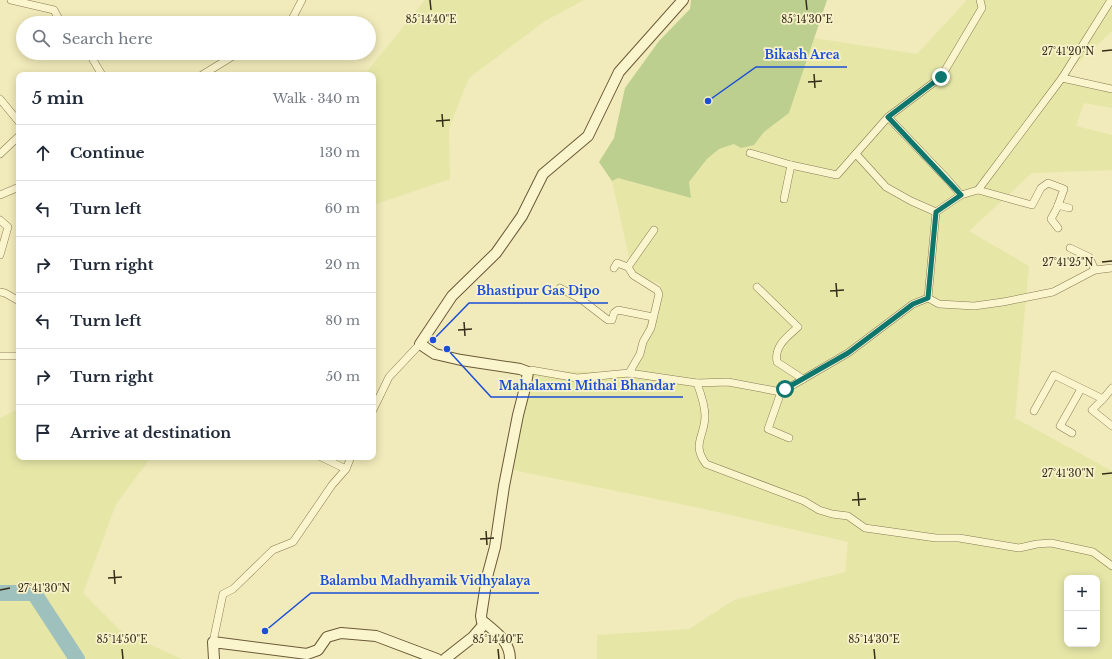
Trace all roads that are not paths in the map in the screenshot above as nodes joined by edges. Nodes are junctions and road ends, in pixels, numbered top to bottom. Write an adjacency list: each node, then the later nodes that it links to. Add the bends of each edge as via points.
1 (11, 0): 6 (street, via 54,10)
2 (302, 0): 7 (street)
3 (683, 0): 45 (street, via 619,72 588,136 543,174 522,216 496,253 452,296)
4 (980, 0): 15 (street, via 982,8 941,77)
5 (1111, 0): 12 (street)
6 (57, 16)
7 (294, 16)
8 (94, 60): 10 (street)
9 (227, 60): 11 (street)
10 (100, 72)
11 (207, 72)
12 (1062, 78): 13 (street); 23 (street)
13 (1112, 89)
14 (0, 99): 16 (street)
15 (888, 117): 20 (street); 25 (street)
16 (16, 118)
17 (16, 139): 19 (street)
18 (750, 153): 21 (street)
19 (0, 154)
20 (856, 154): 21 (street, via 837,175); 29 (street, via 886,187)
21 (791, 165): 26 (street)
22 (16, 189): 24 (street)
23 (978, 190): 25 (street); 27 (street, via 1032,205 1041,188 1048,183 1064,189)
24 (0, 195)
25 (961, 195): 29 (street)
26 (784, 199)
27 (1058, 205): 28 (street); 31 (street, via 1051,219)
28 (1069, 208)
29 (936, 212): 42 (street)
30 (0, 220): 34 (street, via 8,227)
31 (1058, 228)
32 (654, 230): 35 (street)
33 (1070, 248): 38 (street, via 1089,257)
34 (0, 255)
35 (628, 266): 36 (street, via 617,263); 44 (street, via 633,274 659,294)
36 (614, 268)
37 (1112, 268): 38 (street)
38 (1095, 270): 42 (street, via 1053,292 1003,302 974,306 939,304)
39 (757, 287): 50 (street, via 798,327 779,346 775,355 777,362)
40 (560, 288): 44 (street, via 582,300 608,320 612,320 618,310)
41 (0, 292): 43 (street)
42 (928, 298): 50 (street, via 913,304 848,353)
43 (16, 299)
44 (653, 317): 49 (street, via 640,354)
45 (420, 344): 48 (street, via 436,354); 56 (street, via 388,377)
46 (0, 356): 47 (street)
47 (16, 356)
48 (528, 372): 49 (street, via 531,370 577,378); 65 (street, via 487,577 481,616 482,622)
49 (629, 373): 51 (street)
50 (803, 379): 54 (street)
51 (697, 383): 54 (street, via 728,382); 64 (street, via 702,395 705,418 699,442 700,456 706,464 804,501 819,510 848,516 865,528 936,538 959,538 1019,548 1051,543 1093,552)
52 (1112, 388): 55 (street)
53 (1081, 389): 55 (street); 57 (street, via 1054,375); 59 (street, via 1060,426)
54 (781, 392): 60 (street, via 768,429)
55 (1104, 399): 58 (street, via 1092,410)
56 (376, 403)
57 (1034, 411)
58 (1112, 426)
59 (1072, 433)
60 (789, 438)
61 (327, 460): 63 (street)
62 (350, 460): 63 (street)
63 (346, 469): 66 (street, via 293,542 273,550 233,589 223,594)
64 (1112, 566)
65 (485, 623): 69 (street, via 473,637); 70 (street, via 508,645)
66 (213, 642): 67 (street); 68 (street, via 307,654 318,650 327,637 341,633 376,636)
67 (214, 659)
68 (437, 659)
69 (445, 659)
70 (510, 659)

